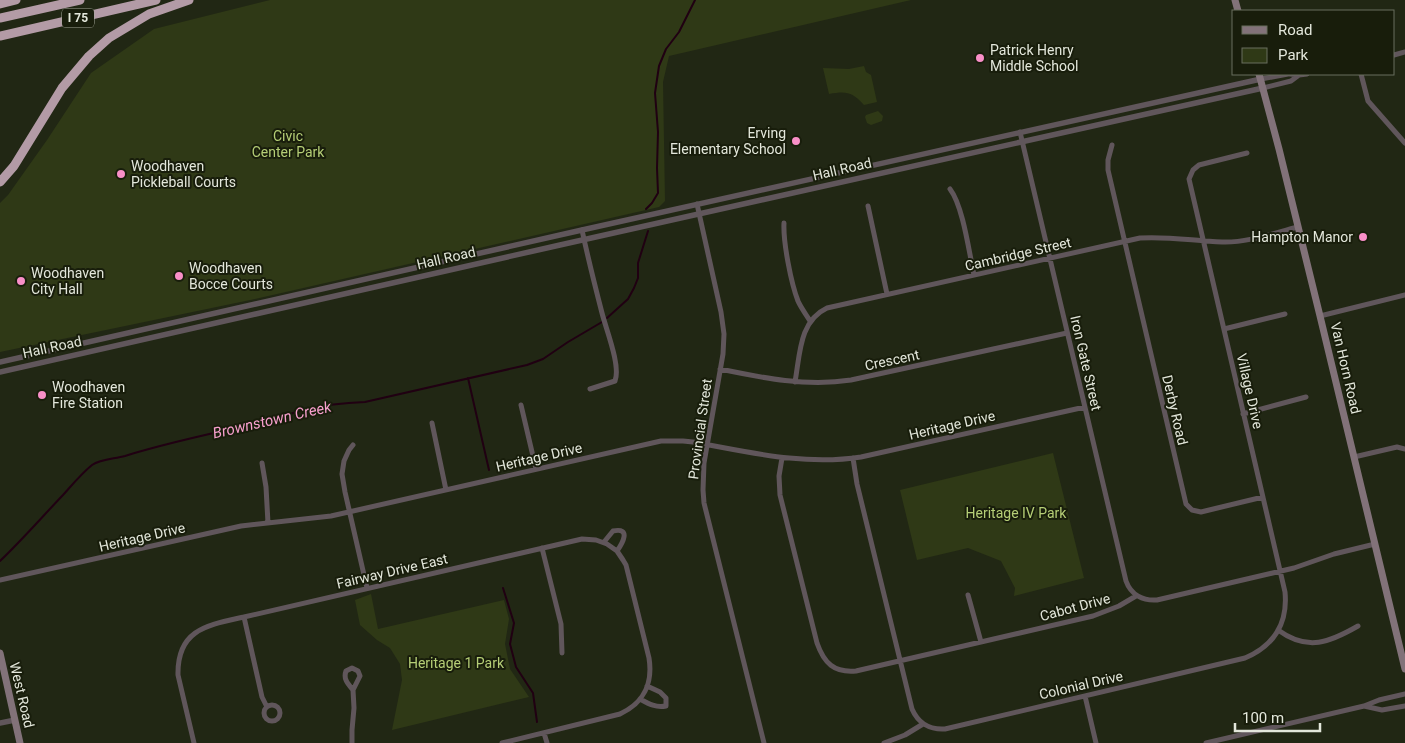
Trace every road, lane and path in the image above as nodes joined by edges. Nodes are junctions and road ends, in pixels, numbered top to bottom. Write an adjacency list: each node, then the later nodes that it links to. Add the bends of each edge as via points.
1 (16, 0): 5 (highway)
2 (80, 0): 6 (highway, I 75)
3 (156, 0): 7 (highway, I 75)
4 (189, 0): 22 (highway, via 148,14 89,56 62,88 14,166)
5 (0, 4)
6 (0, 18)
7 (0, 36)
8 (1274, 75): 11 (street, Hall Road)
9 (1299, 75): 12 (street, Hall Road, via 1291,81)
10 (1361, 75): 17 (street, via 1368,101)
11 (1260, 76): 12 (main road, Van Horn Road); 13 (street, Hall Road)
12 (1263, 88): 14 (street, Hall Road); 28 (main road, Van Horn Road)
13 (1067, 122): 14 (street); 15 (street, Hall Road)
14 (1069, 131): 16 (street, Hall Road)
15 (1020, 132): 16 (street, Iron Gate Street); 20 (street, Hall Road)
16 (1022, 142): 21 (street, Hall Road); 33 (street, Iron Gate Street)
17 (1405, 143)
18 (1112, 145): 31 (street, Derby Road, via 1108,170)
19 (1247, 153): 32 (street, Village Drive, via 1199,165 1193,170 1189,179)
20 (897, 160): 21 (street); 24 (street, Hall Road)
21 (899, 169): 26 (street, Hall Road)
22 (0, 182)
23 (950, 189): 34 (street, via 960,209)
24 (697, 204): 26 (street, Provincial Street); 29 (street, Hall Road)
25 (868, 206): 36 (street)
26 (699, 214): 30 (street, Hall Road); 49 (street, Provincial Street, via 723,323)
27 (784, 223): 42 (street, via 794,288)
28 (1298, 227): 32 (street, Cambridge Street, via 1236,241); 41 (main road, Van Horn Road)
29 (582, 230): 30 (street); 35 (street, Hall Road)
30 (584, 239): 38 (street, Hall Road); 53 (street, via 612,347 616,376 615,381)
31 (1124, 241): 32 (street, Cambridge Street, via 1154,237); 33 (street, Cambridge Street); 68 (street, Derby Road, via 1186,504 1201,512)
32 (1203, 241): 44 (street, Village Drive)
33 (1050, 258): 34 (street, Cambridge Street); 45 (street, Iron Gate Street)
34 (974, 275): 36 (street, Cambridge Street)
35 (328, 288): 38 (street); 39 (street, Hall Road)
36 (887, 294): 42 (street, Cambridge Street, via 827,308)
37 (1405, 295): 41 (street)
38 (330, 297): 43 (street, Hall Road)
39 (213, 314): 43 (street); 46 (street, Hall Road)
40 (1285, 314): 44 (street)
41 (1320, 316): 62 (main road, Van Horn Road)
42 (810, 321): 52 (street, via 804,334)
43 (215, 323): 47 (street, Hall Road)
44 (1224, 329): 57 (street, Village Drive)
45 (1067, 333): 52 (street, Crescent, via 852,380); 56 (street, Iron Gate Street)
46 (86, 343): 47 (street); 48 (street, Hall Road)
47 (88, 352): 50 (street, Hall Road)
48 (2, 361): 50 (street)
49 (720, 369): 52 (street, Crescent); 59 (street, Provincial Street)
50 (7, 370): 51 (street, Hall Road)
51 (0, 372)
52 (795, 382)
53 (590, 388)
54 (1306, 397): 57 (street)
55 (521, 405): 66 (street)
56 (1085, 407): 64 (street, Heritage Drive); 79 (street, Iron Gate Street, via 1126,581)
57 (1244, 414): 68 (street, Village Drive)
58 (432, 423): 67 (street)
59 (707, 444): 63 (street, Heritage Drive); 66 (street, Heritage Drive, via 661,441); 105 (street, Provincial Street, via 702,475 704,503)
60 (353, 445): 69 (street, via 344,461 342,474)
61 (1405, 449): 62 (street, via 1397,447)
62 (1354, 457): 72 (main road, Van Horn Road)
63 (782, 458): 64 (street, Heritage Drive); 86 (street, Cabot Drive, via 780,495 821,653 835,668 846,672)
64 (854, 458): 86 (street, via 857,484)
65 (262, 463): 70 (street)
66 (536, 469): 67 (street, Heritage Drive)
67 (446, 490): 69 (street, Heritage Drive)
68 (1263, 496): 75 (street, Village Drive)
69 (350, 512): 70 (street, Heritage Drive); 77 (street)
70 (268, 523): 76 (street, Heritage Drive, via 241,526)
71 (604, 542): 73 (street, Fairway Drive East, via 582,539); 74 (street, Fairway Drive East); 74 (street, via 613,531 621,531 624,539)
72 (1375, 544): 75 (street); 87 (main road, Van Horn Road)
73 (542, 548): 77 (street, Fairway Drive East); 85 (street, via 561,624)
74 (617, 551): 88 (street, via 626,565 649,658)
75 (1280, 571): 79 (street, via 1158,600); 82 (street, Village Drive, via 1286,604)
76 (0, 580)
77 (368, 588): 80 (street, Fairway Drive East)
78 (968, 595): 83 (street)
79 (1136, 596): 83 (street, Cabot Drive, via 1101,614)
80 (244, 616): 95 (street); 101 (street, Fairway Drive East, via 203,628 191,636 178,660 178,675)
81 (1358, 626): 82 (street, via 1339,637 1314,643 1298,641)
82 (1278, 630): 91 (street, Colonial Drive, via 1264,647 1245,658)
83 (980, 642): 86 (street, Cabot Drive)
84 (0, 653): 96 (main road, West Road)
85 (562, 653)
86 (900, 661): 98 (street, via 912,709)
87 (1405, 670)
88 (647, 686): 92 (street); 92 (street, via 666,698 666,706 660,707)
89 (353, 690): 102 (street)
90 (1405, 694): 93 (street)
91 (1085, 696): 98 (street, Colonial Drive, via 945,729); 107 (street)
92 (640, 699): 99 (street, via 615,716)
93 (1364, 706): 94 (street, via 1382,710); 108 (street)
94 (1405, 706)
95 (267, 707)
96 (15, 720): 97 (street); 100 (main road, West Road)
97 (0, 723)
98 (923, 724): 106 (street)
99 (544, 733): 103 (street); 104 (street)
100 (20, 743)
101 (194, 743)
102 (352, 743)
103 (502, 743)
104 (546, 743)
105 (764, 743)
106 (884, 743)
107 (1096, 743)
108 (1206, 743)

